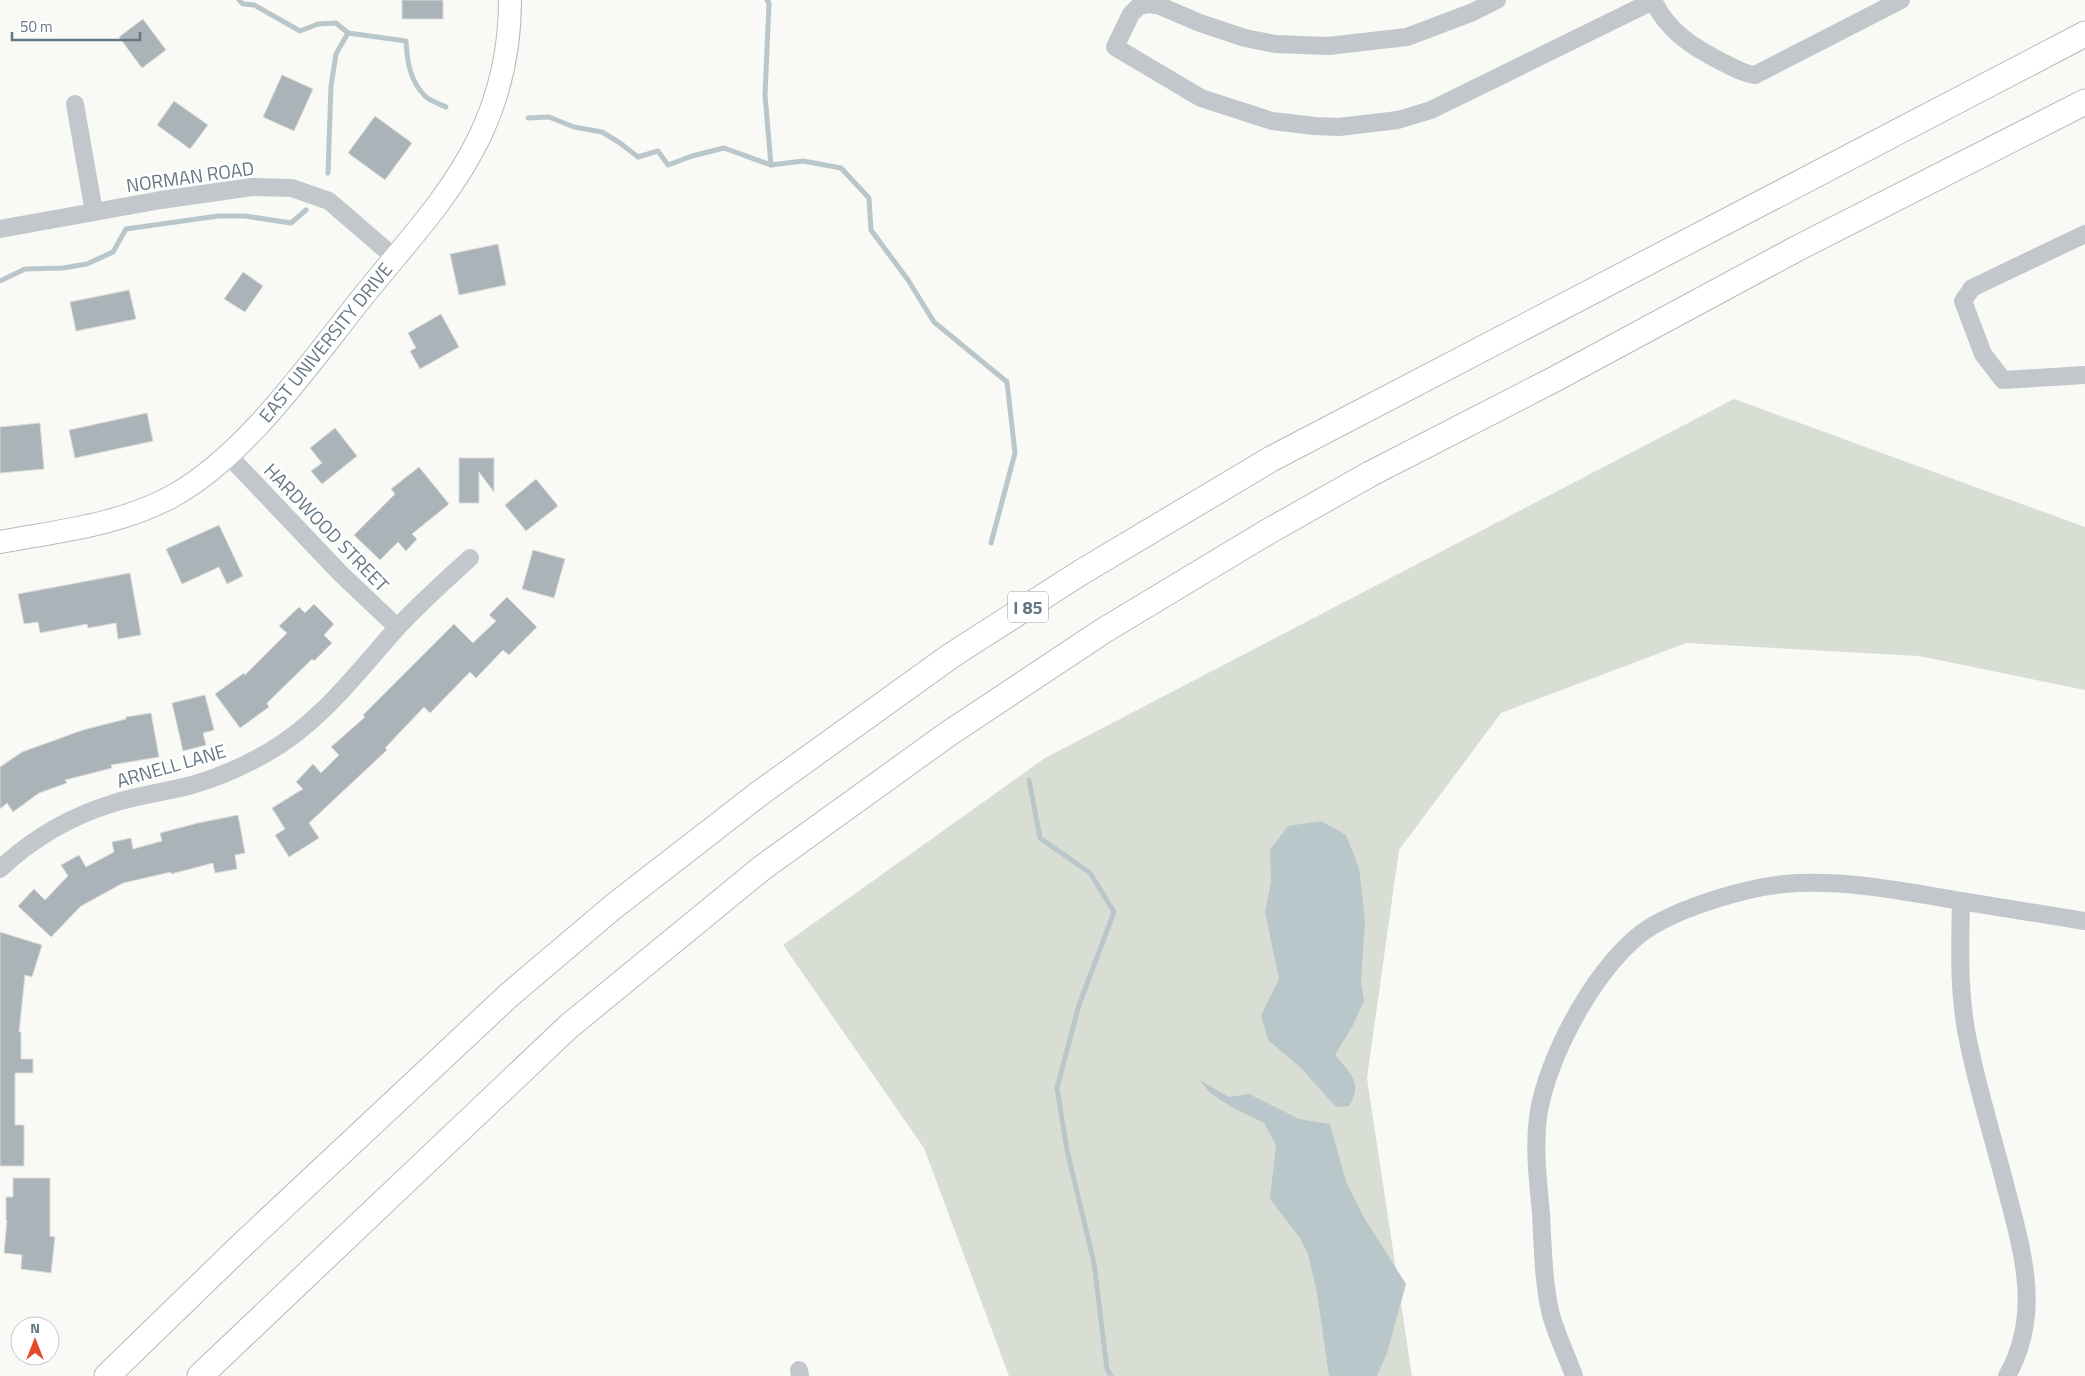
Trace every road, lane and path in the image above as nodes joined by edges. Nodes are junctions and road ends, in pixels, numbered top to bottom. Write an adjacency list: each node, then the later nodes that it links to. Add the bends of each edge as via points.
1 (510, 0): 11 (main road, EAST UNIVERSITY DRIVE, via 504,64 481,134 458,177)
2 (1497, 0): 4 (street, via 1407,37 1328,46 1276,44 1245,38 1149,4 1139,6 1131,14 1115,47 1201,98 1272,121 1339,127 1398,120 1431,110)
3 (1900, 0): 4 (street, via 1755,74 1742,72 1692,46 1668,25)
4 (1653, 1)
5 (2085, 34): 20 (highway, I 85, via 1271,459 1080,573 952,656 760,793 613,907 508,996)
6 (2085, 102): 21 (highway, via 1796,249 1370,474 1103,632 948,734 762,868 568,1027)
7 (75, 104): 8 (street)
8 (94, 212): 9 (street, NORMAN ROAD); 11 (street, NORMAN ROAD, via 252,186 292,188 329,202)
9 (0, 229)
10 (2085, 234): 12 (street, via 1972,288 1963,301 1983,354 2003,380)
11 (394, 258): 13 (main road, EAST UNIVERSITY DRIVE, via 269,413)
12 (2085, 375)
13 (228, 455): 14 (main road, EAST UNIVERSITY DRIVE, via 173,496 138,513 100,524); 16 (street, HARDWOOD STREET, via 341,574)
14 (0, 542)
15 (470, 558): 16 (street, ARNELL LANE)
16 (397, 627): 17 (street, ARNELL LANE, via 343,691 299,731 266,753 231,771 193,784 114,803 77,817 41,835)
17 (0, 869)
18 (1961, 901): 19 (street); 22 (street, via 1864,885 1784,884 1744,892 1688,910 1652,926 1609,966 1584,1000 1563,1039 1538,1116 1537,1157 1545,1277 1552,1316); 23 (street, via 1960,982 1968,1044 2019,1234 2027,1276 2027,1318 2018,1357)
19 (2085, 921)
20 (107, 1376)
21 (200, 1376)
22 (1574, 1376)
23 (2007, 1376)

